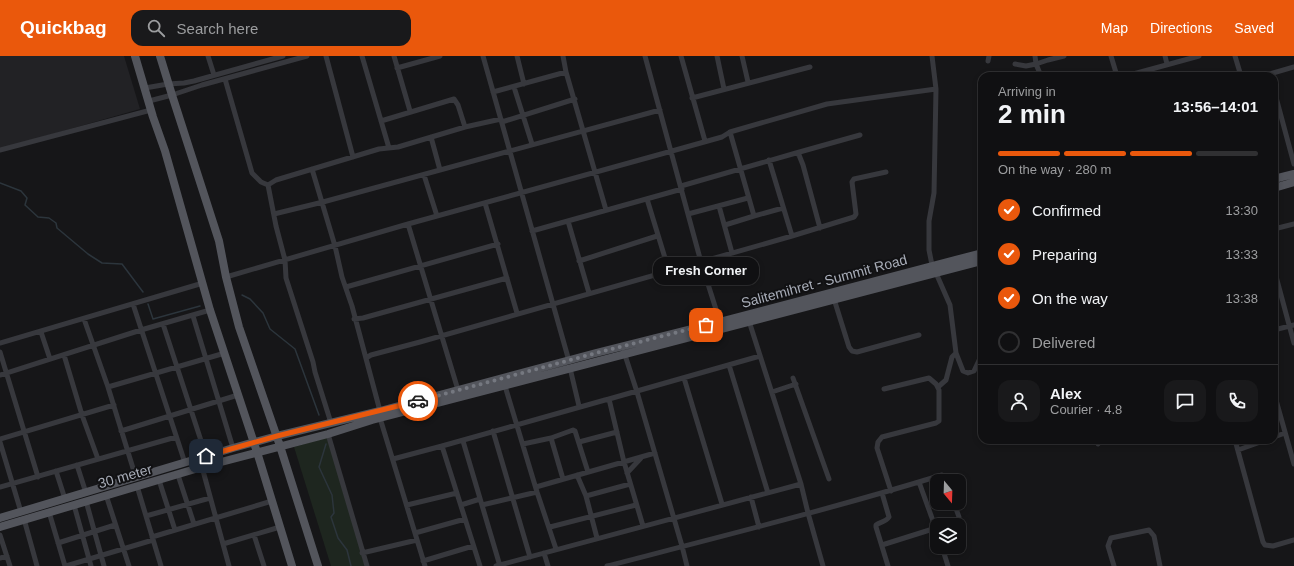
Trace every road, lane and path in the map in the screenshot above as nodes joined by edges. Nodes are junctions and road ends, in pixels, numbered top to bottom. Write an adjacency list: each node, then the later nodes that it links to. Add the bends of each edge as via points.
1 (135, 56): 43 (main road)
2 (160, 56): 40 (main road)
3 (208, 56): 37 (street)
4 (283, 56): 24 (street)
5 (307, 56): 38 (street)
6 (326, 56): 70 (street)
7 (362, 56): 57 (street)
8 (394, 56): 30 (street)
9 (440, 56): 30 (street)
10 (483, 56): 46 (street)
11 (517, 56): 41 (street)
12 (563, 56): 31 (street)
13 (645, 56): 53 (street)
14 (681, 56): 48 (street)
15 (717, 56): 44 (street)
16 (742, 56): 39 (street)
17 (932, 56): 45 (street)
18 (1035, 56): 26 (street)
19 (1064, 56): 26 (street)
20 (1111, 56): 33 (street)
21 (1165, 56): 27 (street)
22 (1199, 56): 27 (street)
23 (1235, 56): 35 (street)
24 (268, 58): 37 (street)
25 (1014, 64): 26 (street)
26 (1036, 64): 32 (street)
27 (1167, 64): 34 (street)
28 (810, 67): 39 (street)
29 (1294, 67): 36 (street)
30 (397, 68): 54 (street)
31 (566, 72): 41 (street); 49 (street)
32 (1039, 72)
33 (1116, 72)
34 (1144, 72)
35 (1240, 72)
36 (1278, 72)
37 (214, 75): 40 (street, via 184,83)
38 (225, 79): 47 (street); 82 (street, via 252,173 260,182)
39 (748, 82): 44 (street)
40 (168, 84): 43 (street); 47 (main road)
41 (524, 84): 42 (street)
42 (514, 86): 46 (street); 55 (street)
43 (145, 88): 50 (main road)
44 (724, 89): 48 (street)
45 (936, 89): 60 (street, via 827,104); 115 (street, via 934,193 929,221)
46 (493, 92): 56 (street)
47 (172, 95): 50 (street); 117 (main road, via 218,241)
48 (692, 98): 63 (street)
49 (575, 99): 55 (street); 59 (street)
50 (149, 101): 52 (main road)
51 (1278, 105): 72 (street)
52 (151, 110): 66 (street); 120 (main road)
53 (660, 110): 59 (street); 68 (street)
54 (410, 111): 57 (street); 58 (street, via 454,99)
55 (523, 115): 56 (street); 64 (street)
56 (501, 120): 58 (street); 67 (street)
57 (380, 121): 65 (street)
58 (465, 127): 62 (street)
59 (583, 130): 64 (street); 76 (street)
60 (730, 132): 63 (street); 73 (street)
61 (860, 135): 69 (street)
62 (430, 137): 65 (street); 75 (street)
63 (705, 141): 68 (street)
64 (532, 144): 67 (street)
65 (389, 148): 70 (street, via 383,147)
66 (0, 150)
67 (510, 150): 75 (street); 85 (street)
68 (672, 151): 76 (street); 83 (street)
69 (796, 153): 71 (street); 101 (street, via 803,165)
70 (354, 157): 74 (street)
71 (769, 160): 73 (street); 91 (street)
72 (1294, 164)
73 (741, 168): 83 (street); 86 (street)
74 (312, 169): 82 (street); 88 (street)
75 (440, 170): 78 (street)
76 (595, 172): 85 (street); 92 (street)
77 (886, 172): 101 (street, via 854,179 854,217)
78 (424, 174): 88 (street); 95 (street)
79 (1294, 174): 80 (main road)
80 (1278, 178)
81 (1294, 182): 84 (main road)
82 (268, 185): 93 (street)
83 (682, 187): 87 (street); 94 (street)
84 (1278, 187)
85 (522, 193): 89 (street); 103 (street)
86 (748, 198): 90 (street); 96 (street)
87 (647, 199): 92 (street); 104 (street)
88 (323, 202): 93 (street); 107 (street)
89 (485, 203): 95 (street); 106 (street)
90 (719, 206): 94 (street); 99 (street)
91 (783, 208): 96 (street); 105 (street)
92 (606, 210): 97 (street)
93 (274, 214): 110 (street)
94 (688, 214): 112 (street)
95 (437, 216): 98 (street)
96 (754, 216): 99 (street)
97 (568, 221): 103 (street); 111 (street)
98 (408, 224): 107 (street); 114 (street)
99 (725, 225): 108 (street)
100 (1294, 225): 102 (street)
101 (820, 228): 105 (street)
102 (1278, 228)
103 (532, 231): 126 (street)
104 (657, 236): 111 (street); 116 (street)
105 (792, 236): 108 (street)
106 (498, 244): 114 (street); 118 (street)
107 (335, 246): 110 (street); 121 (street)
108 (732, 253): 112 (street)
109 (978, 254): 115 (main road, Salitemihret - Summit Road)
110 (285, 260): 117 (street); 180 (street, via 286,278)
111 (579, 261): 122 (street)
112 (701, 262): 116 (street); 133 (street)
113 (978, 262): 115 (main road)
114 (420, 266): 121 (street); 123 (street)
115 (932, 270): 124 (main road); 133 (main road, Salitemihret - Summit Road); 147 (street, via 950,305)
116 (668, 271): 122 (street)
117 (226, 278): 188 (main road, via 239,327)
118 (507, 278): 123 (street); 128 (street)
119 (1278, 282): 135 (street)
120 (203, 283): 125 (street); 127 (main road)
121 (346, 287): 131 (street)
122 (589, 293): 126 (street)
123 (430, 299): 131 (street); 139 (street)
124 (834, 299): 132 (main road); 140 (street, via 852,351 857,352)
125 (133, 304): 130 (street); 137 (street)
126 (554, 304): 128 (street); 154 (street)
127 (210, 310): 129 (street); 146 (main road)
128 (517, 314): 139 (street)
129 (193, 316): 134 (street); 152 (street)
130 (84, 319): 138 (street); 143 (street)
131 (354, 319): 150 (street)
132 (749, 321): 144 (main road); 149 (street)
133 (720, 322): 144 (main road, Salitemihret - Summit Road)
134 (163, 324): 137 (street); 156 (street)
135 (1292, 326): 136 (street); 142 (street)
136 (1278, 329)
137 (141, 330): 143 (street); 158 (street)
138 (41, 332): 141 (street); 151 (street)
139 (442, 335): 150 (street, via 371,354); 167 (street)
140 (919, 335)
141 (0, 343)
142 (1294, 343)
143 (93, 345): 148 (street); 164 (street)
144 (623, 350): 154 (main road, Salitemihret - Summit Road); 168 (street)
145 (0, 352): 157 (street)
146 (225, 353): 152 (street); 170 (main road)
147 (956, 353): 153 (street, via 963,371 974,371); 165 (street, via 952,357 946,380)
148 (64, 355): 151 (street); 176 (street)
149 (760, 356): 155 (street); 169 (street)
150 (366, 358): 178 (street)
151 (50, 359): 157 (street)
152 (205, 359): 156 (street); 172 (street)
153 (978, 362)
154 (569, 365): 163 (main road); 167 (main road, Salitemihret - Summit Road); 174 (street)
155 (729, 365): 160 (street); 234 (street)
156 (177, 367): 158 (street); 175 (street)
157 (7, 373): 159 (street); 184 (street)
158 (156, 373): 164 (street); 177 (street)
159 (0, 375)
160 (684, 378): 168 (street); 247 (street)
161 (793, 378): 162 (street)
162 (796, 384): 169 (street); 222 (street)
163 (505, 386): 178 (main road); 181 (street)
164 (108, 387): 173 (street)
165 (938, 387): 166 (street, via 929,378); 232 (street, via 938,421 882,438 878,442 877,448)
166 (884, 389)
167 (458, 390): 178 (main road, Salitemihret - Summit Road)
168 (637, 392): 171 (street); 205 (street)
169 (772, 392): 229 (street)
170 (238, 395): 172 (street); 195 (main road)
171 (608, 399): 174 (street); 185 (street)
172 (219, 401): 175 (street); 201 (street)
173 (114, 405): 176 (street); 182 (street)
174 (579, 406): 181 (street)
175 (191, 410): 177 (street); 206 (street)
176 (82, 415): 184 (street); 208 (street)
177 (170, 416): 182 (street); 190 (street)
178 (377, 416): 180 (main road, Salitemihret - Summit Road); 187 (main road, Salitemihret - Summit Road); 209 (street)
179 (1278, 417): 186 (street)
180 (331, 423): 188 (main road, Salitemihret - Summit Road)
181 (516, 425): 183 (street); 196 (street)
182 (121, 431): 203 (street)
183 (493, 431): 193 (street); 241 (street)
184 (25, 432): 192 (street); 220 (street)
185 (617, 432): 194 (street); 210 (street)
186 (1285, 433): 189 (street); 212 (street)
187 (328, 434): 199 (main road, 30 meter); 289 (street)
188 (277, 436): 195 (main road); 199 (main road)
189 (1278, 436)
190 (176, 437): 203 (street); 211 (street)
191 (551, 438): 194 (street, via 574,430); 196 (street); 221 (street)
192 (0, 441): 227 (street)
193 (463, 441): 200 (street); 244 (street)
194 (579, 442): 216 (street)
195 (254, 443): 201 (main road, 30 meter); 204 (main road)
196 (523, 444): 231 (street)
197 (1236, 444): 202 (street)
198 (1255, 444): 202 (street)
199 (280, 446): 204 (main road, 30 meter); 308 (main road)
200 (442, 446): 209 (street); 233 (street)
201 (233, 448): 206 (main road, 30 meter)
202 (1238, 450): 281 (street, via 1263,542 1265,545 1273,546)
203 (128, 451): 208 (street); 225 (street)
204 (257, 452): 214 (main road, 30 meter); 243 (main road)
205 (655, 454): 207 (street); 261 (street)
206 (206, 456): 211 (main road, 30 meter)
207 (641, 457): 210 (street); 217 (street)
208 (98, 459): 213 (street)
209 (393, 459): 249 (street)
210 (624, 462): 216 (street); 217 (street)
211 (185, 463): 225 (main road, 30 meter)
212 (1294, 464)
213 (77, 465): 215 (street); 238 (street)
214 (202, 467): 218 (main road, 30 meter); 240 (street)
215 (56, 471): 220 (street); 242 (street)
216 (588, 472): 219 (street)
217 (627, 473): 228 (street)
218 (178, 475): 224 (main road, 30 meter); 245 (street)
219 (577, 475): 221 (street); 237 (street)
220 (38, 476): 227 (street)
221 (563, 479): 231 (street)
222 (829, 479)
223 (930, 479): 226 (street)
224 (159, 480): 225 (main road, 30 meter); 251 (street)
225 (137, 482): 236 (main road, 30 meter); 238 (main road); 256 (street)
226 (919, 482): 232 (street); 262 (street)
227 (13, 484): 230 (street); 255 (street)
228 (630, 484): 237 (street); 246 (street)
229 (801, 484): 234 (street); 254 (street)
230 (0, 488)
231 (537, 489): 241 (street); 269 (street)
232 (891, 491): 235 (street)
233 (457, 493): 249 (street); 250 (street)
234 (768, 493): 239 (street)
235 (882, 493): 254 (street); 284 (street, via 889,517 888,520 876,525)
236 (106, 495): 238 (main road, 30 meter); 264 (street)
237 (586, 496): 257 (street)
238 (86, 497): 242 (main road); 248 (main road, 30 meter); 272 (street)
239 (751, 497): 247 (street); 270 (street)
240 (210, 498): 245 (street); 260 (street)
241 (512, 498): 244 (street); 294 (street)
242 (64, 499): 255 (main road)
243 (272, 501): 260 (street); 268 (main road)
244 (481, 502): 250 (street); 311 (street)
245 (187, 504): 251 (street); 265 (street)
246 (636, 504): 257 (street); 266 (street)
247 (722, 504): 261 (street)
248 (74, 505): 253 (main road, 30 meter); 277 (street)
249 (407, 505): 274 (street)
250 (461, 505): 263 (street)
251 (168, 509): 256 (street); 271 (street)
252 (957, 510): 258 (street)
253 (49, 512): 255 (main road, 30 meter); 282 (street)
254 (808, 514): 270 (street); 315 (street)
255 (23, 516): 259 (main road); 267 (main road, 30 meter); 299 (street)
256 (146, 516): 278 (street)
257 (592, 517): 269 (street); 279 (street)
258 (960, 517)
259 (0, 518)
260 (215, 518): 265 (street); 283 (street)
261 (674, 518): 266 (street); 286 (street)
262 (932, 518)
263 (465, 519): 274 (street); 285 (street)
264 (115, 524): 272 (street); 287 (street)
265 (194, 524): 271 (street)
266 (643, 526): 279 (street)
267 (0, 527)
268 (280, 527): 275 (street); 307 (main road)
269 (550, 527): 288 (street)
270 (759, 527): 286 (street)
271 (175, 530): 278 (street)
272 (95, 531): 277 (street); 293 (street)
273 (930, 532): 284 (street)
274 (415, 533): 280 (street)
275 (254, 535): 283 (street); 306 (street)
276 (0, 536): 292 (street)
277 (83, 536): 282 (street); 296 (street)
278 (152, 538): 287 (street); 304 (street)
279 (598, 538): 288 (street)
280 (417, 540): 289 (street); 297 (street)
281 (1294, 540)
282 (58, 543): 300 (street)
283 (223, 544): 305 (street)
284 (882, 545): 316 (street)
285 (473, 546): 297 (street); 310 (street)
286 (682, 546): 313 (street); 314 (street)
287 (124, 549): 293 (street); 303 (street)
288 (556, 549): 290 (street)
289 (362, 553): 309 (street)
290 (544, 553): 294 (street); 312 (street)
291 (944, 554): 317 (street)
292 (7, 556): 295 (street); 298 (street)
293 (102, 556): 296 (street); 302 (street)
294 (530, 557): 311 (street)
295 (0, 558)
296 (89, 559): 300 (street); 301 (street)
297 (424, 563)
298 (10, 566)
299 (37, 566)
300 (66, 566)
301 (91, 566)
302 (104, 566)
303 (129, 566)
304 (160, 566)
305 (229, 566)
306 (264, 566)
307 (292, 566)
308 (318, 566)
309 (367, 566)
310 (480, 566)
311 (498, 566)
312 (548, 566)
313 (607, 566)
314 (686, 566)
315 (823, 566)
316 (888, 566)
317 (948, 566)
318 (1114, 566): 319 (street, via 1108,546 1111,538 1149,530 1154,536)
319 (1160, 566)

